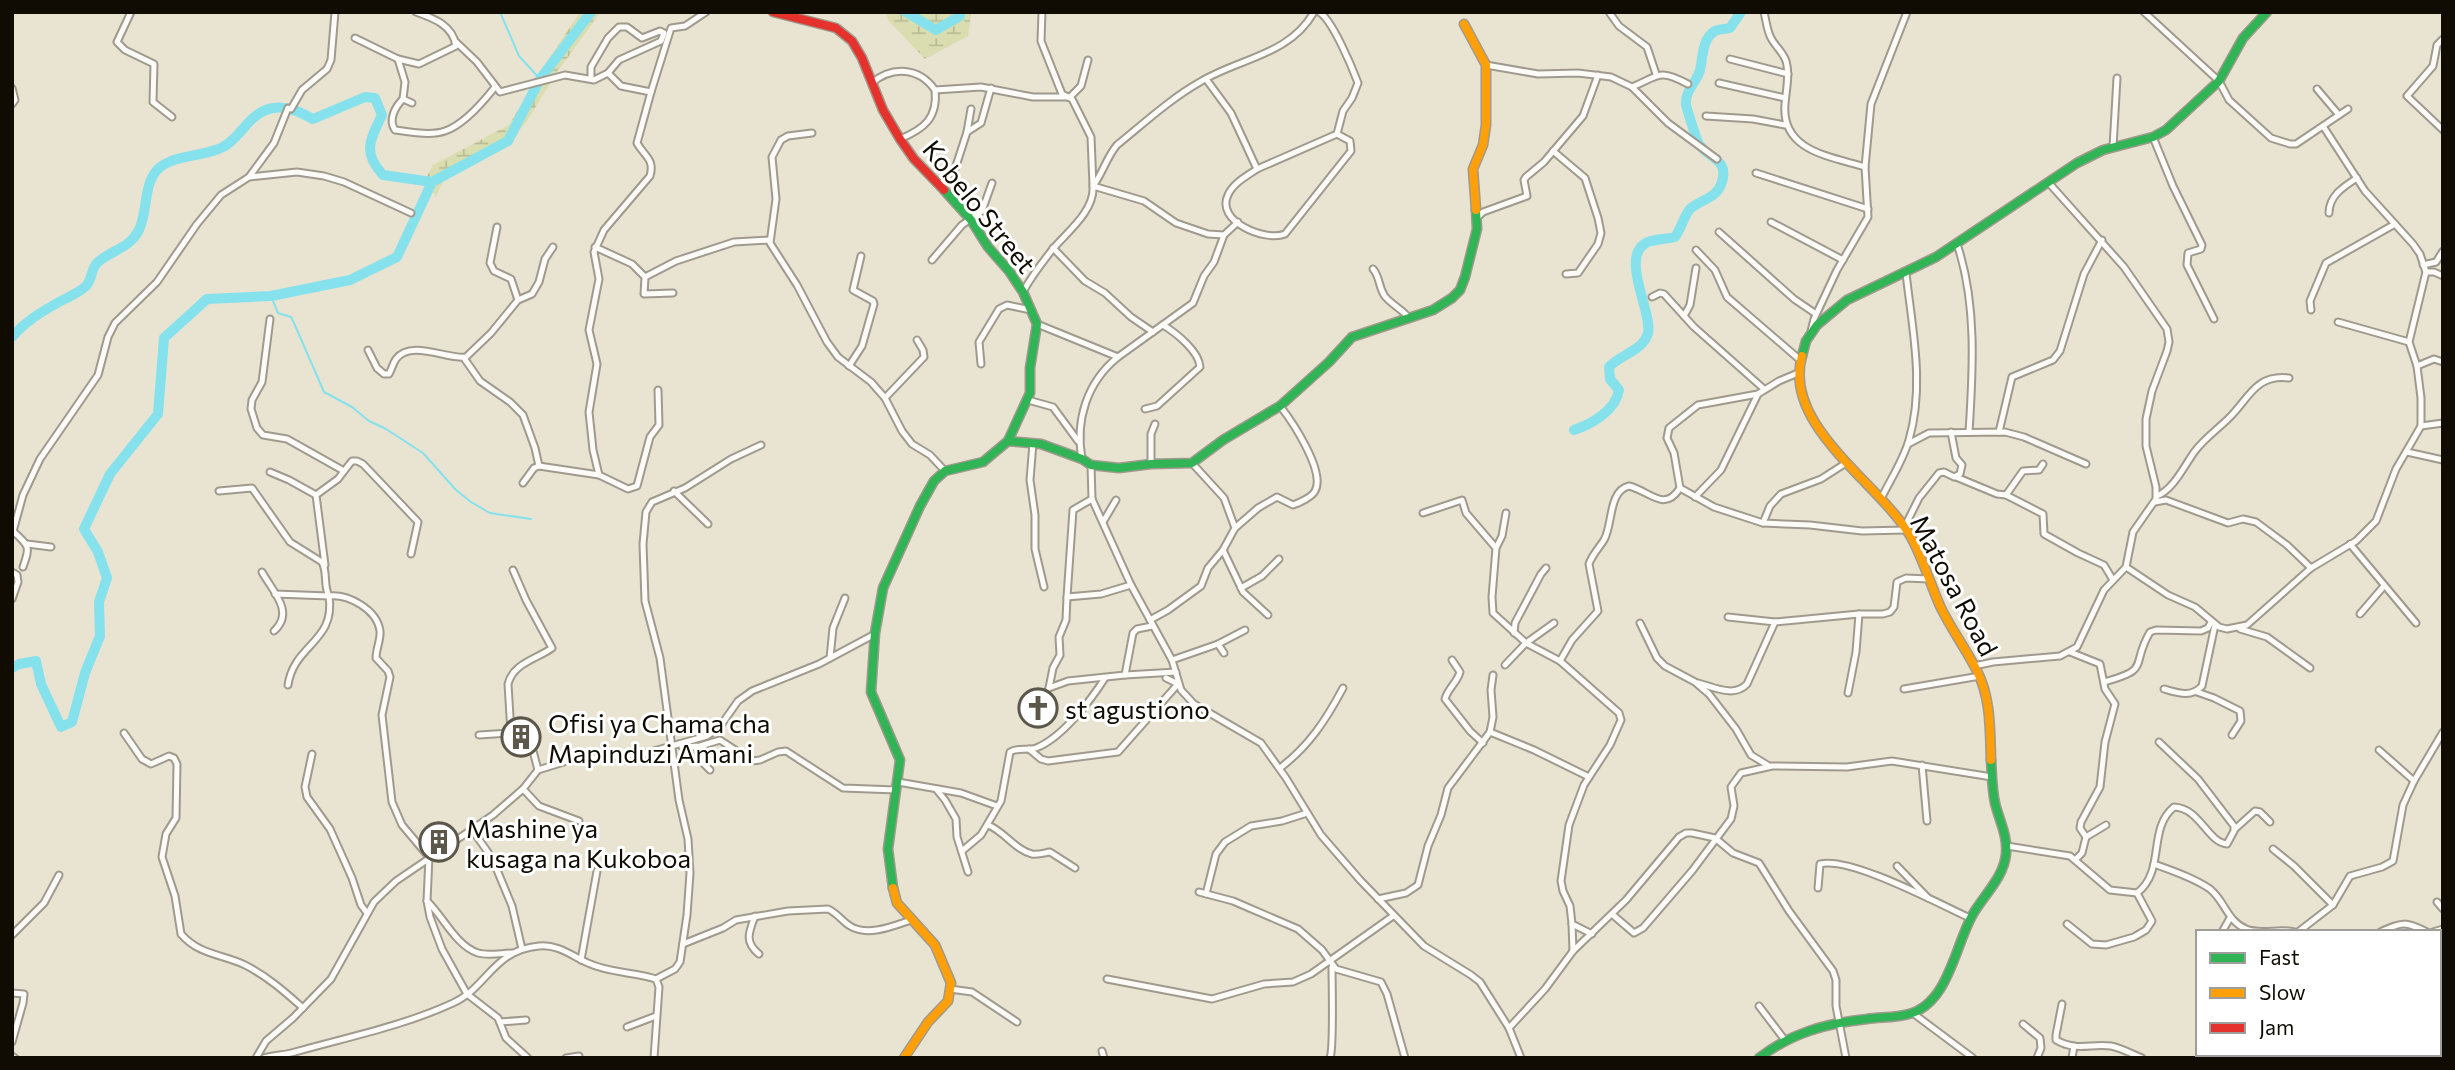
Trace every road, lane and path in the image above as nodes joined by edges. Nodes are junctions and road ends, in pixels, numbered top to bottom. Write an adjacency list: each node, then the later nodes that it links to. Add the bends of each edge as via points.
1 (131, 12): 48 (street, via 117,42 154,64 153,102)
2 (335, 12): 63 (street, via 327,69 288,108 274,143)
3 (416, 12): 16 (street, via 440,22)
4 (706, 12): 38 (street, via 685,26 671,28)
5 (773, 12): 29 (street, Kobelo Street, via 844,33 856,46)
6 (1042, 12): 39 (street, via 1045,55 1062,94)
7 (1316, 12): 27 (street, via 1281,47); 54 (street, via 1329,20 1358,83)
8 (1609, 12): 22 (street, via 1619,26 1647,47)
9 (1764, 12): 23 (street)
10 (1907, 12): 60 (street, via 1871,104)
11 (2144, 12): 28 (street)
12 (2267, 12): 28 (street, Matosa Road, via 2243,38)
13 (1464, 24): 20 (street)
14 (355, 38): 17 (street)
15 (2443, 40): 51 (street, via 2437,45 2433,66 2407,96)
16 (456, 42): 17 (street, via 452,49 423,64); 32 (street)
17 (398, 59): 41 (street, via 405,82)
18 (1730, 59): 23 (street)
19 (1088, 60): 39 (street, via 1080,89)
20 (1486, 65): 24 (street, via 1538,74); 72 (street, via 1486,124 1473,169)
21 (608, 73): 26 (street); 26 (street, via 620,60 661,41 664,33 642,38 619,27 591,67); 38 (street, via 621,86)
22 (1656, 74): 31 (street); 33 (street)
23 (1788, 74): 40 (street)
24 (1598, 75): 33 (street); 58 (street, via 1586,110)
25 (2117, 78): 57 (street)
26 (591, 79): 32 (street, via 565,75 509,91)
27 (1206, 79): 61 (street, via 1231,113); 68 (street, via 1117,145)
28 (2219, 81): 50 (street, via 2229,100 2280,142 2296,144); 55 (street, Matosa Road, via 2198,104)
29 (872, 83): 36 (street, via 886,72 901,71 923,77); 56 (street, Kobelo Street)
30 (1719, 83): 40 (street)
31 (1688, 84)
32 (495, 87): 41 (street, via 471,113 442,132 395,130 396,107)
33 (1632, 87): 59 (street, via 1668,123)
34 (12, 88): 43 (street)
35 (991, 88): 36 (street); 39 (street, via 1033,97); 52 (street, via 981,123)
36 (935, 89): 56 (street, via 934,105 923,128)
37 (2317, 89): 46 (street)
38 (651, 92): 84 (street, via 637,143 652,161 650,176 614,216)
39 (1070, 97): 68 (street, via 1091,137)
40 (1785, 98): 49 (street)
41 (403, 99): 42 (street)
42 (412, 103)
43 (12, 104)
44 (971, 109): 52 (street)
45 (2348, 109): 46 (street)
46 (2339, 115): 50 (street)
47 (1706, 116): 49 (street)
48 (172, 117)
49 (1785, 125): 60 (street, via 1791,137 1814,151)
50 (2323, 126): 64 (street)
51 (2443, 130)
52 (967, 132): 67 (street, via 955,169)
53 (811, 133): 80 (street, via 781,140 772,157 776,199)
54 (1337, 134): 61 (street); 74 (street, via 1350,141 1351,151 1285,234 1260,233)
55 (2153, 137): 57 (street, Matosa Road); 109 (street, via 2202,245 2188,253 2187,265)
56 (901, 139): 67 (street, Kobelo Street)
57 (2113, 147): 65 (street, Matosa Road)
58 (1553, 151): 72 (street, via 1524,180 1527,197 1483,212); 96 (street, via 1585,178 1601,233 1578,272)
59 (1717, 159)
60 (1865, 167): 69 (street)
61 (1257, 169): 74 (street, via 1228,194 1227,212)
62 (1756, 173): 69 (street)
63 (249, 177): 70 (street, via 297,172 324,176); 177 (street, via 210,206 157,282 115,323 98,375 40,459 23,495)
64 (2357, 178): 71 (street, via 2336,195); 76 (street)
65 (2048, 182): 81 (street); 82 (street, Matosa Road)
66 (992, 183): 73 (street, via 982,211)
67 (940, 185): 73 (street, Kobelo Street)
68 (1093, 186): 79 (street, via 1144,201 1176,223); 85 (street, via 1094,194 1084,212)
69 (1868, 209): 90 (street, via 1865,226)
70 (411, 213)
71 (2329, 213)
72 (1476, 219): 107 (street, via 1460,290 1447,303)
73 (971, 220): 89 (street); 99 (street, Kobelo Street)
74 (1238, 222): 79 (street)
75 (1771, 222): 90 (street)
76 (2395, 224): 91 (street, via 2420,254); 104 (street, via 2326,263 2310,300)
77 (497, 228): 102 (street, via 490,263 494,271 511,279)
78 (1719, 232): 105 (street)
79 (1224, 235): 112 (street, via 1197,298)
80 (769, 240): 98 (street, via 734,242 676,261); 123 (street, via 827,342)
81 (2102, 240): 138 (street, via 2084,274 2060,351 2053,360 2012,377); 169 (street, via 2169,335 2146,419)
82 (1957, 244): 95 (street, Matosa Road); 137 (street, via 1968,286 1972,343)
83 (554, 247): 102 (street, via 543,263 536,288)
84 (595, 247): 98 (street, via 632,264); 157 (street, via 599,279 589,330 597,364 589,412)
85 (1054, 248): 99 (street); 113 (street, via 1085,281)
86 (1696, 250): 120 (street, via 1715,270 1727,298)
87 (2443, 251): 91 (street, via 2436,262)
88 (861, 256): 123 (street, via 853,290 874,304 862,346)
89 (932, 260)
90 (1843, 260): 105 (street)
91 (2423, 265): 94 (street)
92 (1696, 268): 106 (street)
93 (1373, 269): 107 (street, via 1386,298)
94 (2426, 272): 97 (street); 116 (street)
95 (1906, 273): 114 (street, Matosa Road, via 1832,311); 142 (street, via 1917,379)
96 (1566, 274)
97 (2443, 276)
98 (645, 277): 100 (street, via 644,295)
99 (1023, 292): 103 (street, Kobelo Street)
100 (673, 293)
101 (1651, 297): 106 (street, via 1664,294)
102 (518, 300): 119 (street)
103 (1031, 310): 111 (street, Kobelo Street); 122 (street, via 1007,304 999,309 979,342)
104 (2311, 310)
105 (1816, 314): 114 (street)
106 (1684, 316): 128 (street)
107 (1409, 318): 131 (street, via 1352,337)
108 (271, 319): 154 (street, via 262,382 252,400 257,428 263,435 287,439)
109 (2214, 320)
110 (2338, 322): 116 (street)
111 (1037, 324): 118 (street); 130 (street, Kobelo Street)
112 (1163, 325): 113 (street); 132 (street, via 1186,345 1200,367 1157,406)
113 (1153, 332): 118 (street)
114 (1810, 335): 120 (street, Matosa Road)
115 (917, 340): 129 (street, via 924,357)
116 (2409, 342): 124 (street)
117 (368, 351): 119 (street, via 384,374 389,374 405,352 421,350)
118 (1118, 357): 141 (street, via 1089,393)
119 (464, 358): 153 (street, via 480,381 523,415)
120 (1799, 359): 125 (street, Matosa Road)
121 (2443, 362): 124 (street, via 2434,359)
122 (981, 364)
123 (849, 366): 129 (street)
124 (2417, 366): 135 (street)
125 (1798, 373): 128 (street); 148 (street, Matosa Road, via 1811,414)
126 (2289, 378): 169 (street, via 2270,378 2253,388)
127 (658, 390): 157 (street, via 659,425 650,437 637,486 628,489)
128 (1761, 392): 160 (street, via 1698,405 1669,428 1667,438); 165 (street, via 1721,470)
129 (885, 398): 155 (street, via 912,444)
130 (1028, 400): 139 (street, Kobelo Street); 141 (street, via 1053,407)
131 (1280, 406): 147 (street); 175 (street, via 1308,451 1317,475 1316,490 1293,505 1277,497)
132 (1145, 409)
133 (2443, 423): 135 (street)
134 (1154, 424): 149 (street)
135 (2421, 426): 144 (street)
136 (1951, 432): 137 (street); 142 (street, via 1929,433); 158 (street, via 1962,465)
137 (1969, 432): 138 (street)
138 (1999, 432): 151 (street, via 2024,436)
139 (1008, 441): 140 (street); 155 (street, Kobelo Street, via 983,462)
140 (1033, 443): 145 (street); 197 (street, via 1030,480 1036,563)
141 (1079, 443): 145 (street)
142 (1908, 444): 168 (street)
143 (761, 445): 162 (street)
144 (2407, 452): 146 (street); 179 (street, via 2376,521)
145 (1082, 458): 152 (street)
146 (2443, 460)
147 (1192, 463): 149 (street); 175 (street, via 1224,498)
148 (1846, 463): 168 (street, Matosa Road); 174 (street, via 1821,479 1781,494)
149 (1151, 464): 152 (street)
150 (2043, 464): 164 (street, via 2039,470 2023,471)
151 (2086, 464)
152 (1091, 465): 166 (street)
153 (539, 466): 157 (street); 159 (street)
154 (344, 471): 163 (street); 183 (street, via 352,461 363,464 418,522)
155 (945, 471): 217 (street, via 928,491 887,577)
156 (270, 472): 163 (street)
157 (598, 475)
158 (1956, 477): 164 (street); 176 (street, via 1939,473 1919,498)
159 (523, 482)
160 (1680, 488): 165 (street); 226 (street, via 1667,500 1629,486 1619,491 1605,538 1589,564 1598,611)
161 (219, 491): 187 (street, via 252,488 290,542)
162 (674, 491): 173 (street); 253 (street, via 652,502 646,512 643,544 645,601 660,658)
163 (316, 495): 187 (street)
164 (2006, 495): 194 (street, via 2043,514 2044,534 2104,565)
165 (1695, 497): 174 (street)
166 (1092, 499): 172 (street); 201 (street, via 1073,510)
167 (1116, 499): 172 (street)
168 (1881, 499): 176 (street, Matosa Road)
169 (2155, 499): 186 (street, via 2133,531); 189 (street, via 2230,524 2243,519 2256,522)
170 (1423, 513): 181 (street, via 1462,500 1466,513)
171 (1506, 513): 181 (street)
172 (1103, 522): 195 (street)
173 (708, 523)
174 (1763, 523): 176 (street, via 1873,532)
175 (1234, 528): 182 (street)
176 (1906, 528): 193 (street, Matosa Road)
177 (13, 534): 178 (street)
178 (27, 544): 180 (street); 185 (street)
179 (2350, 544): 189 (street); 196 (street)
180 (51, 547)
181 (1496, 548): 218 (street, via 1493,613)
182 (1223, 550): 198 (street); 209 (street, via 1200,586)
183 (411, 554)
184 (1279, 559): 198 (street)
185 (23, 567)
186 (2126, 567): 194 (street); 212 (street, via 2195,607)
187 (325, 568): 200 (street)
188 (1546, 568): 218 (street, via 1515,623)
189 (2311, 568): 214 (street, via 2256,620)
190 (513, 570): 247 (street, via 552,648 510,676)
191 (12, 572): 203 (street, via 19,579)
192 (262, 572): 199 (street)
193 (1929, 579): 204 (street, via 1901,579 1890,612); 228 (street, Matosa Road)
194 (2113, 580): 221 (street, via 2082,640)
195 (1131, 585): 201 (street); 209 (street)
196 (2384, 586): 205 (street); 213 (street)
197 (1044, 587)
198 (1241, 588): 206 (street)
199 (275, 594): 200 (street); 216 (street, via 285,615)
200 (328, 596): 238 (street, via 331,609 322,634 293,666); 283 (street, via 354,600 375,618 380,634 376,658 390,677 382,715 392,802 402,825)
201 (1066, 597): 235 (street, via 1060,655 1049,687)
202 (845, 598): 223 (street, via 833,628)
203 (12, 599)
204 (1859, 614): 208 (street); 243 (street)
205 (2360, 614)
206 (1268, 615)
207 (1728, 617): 208 (street)
208 (1775, 622): 236 (street, via 1742,689 1727,691)
209 (1151, 623): 224 (street); 231 (street, via 1133,633)
210 (1554, 623): 219 (street)
211 (1640, 623): 236 (street, via 1657,658)
212 (2213, 623): 214 (street); 237 (street, via 2201,631 2150,632 2137,668); 242 (street, via 2202,686)
213 (2416, 623)
214 (2237, 628): 229 (street, via 2267,637)
215 (1245, 630): 220 (street)
216 (274, 631)
217 (875, 633): 223 (street); 266 (street, via 872,692 898,752)
218 (1514, 633): 219 (street)
219 (1526, 643): 226 (street); 227 (street)
220 (1218, 644): 222 (street); 224 (street)
221 (2070, 652): 228 (street); 237 (street, via 2096,660)
222 (1224, 653)
223 (830, 658): 253 (street, via 752,691 738,701 719,729)
224 (1171, 660): 234 (street)
225 (1452, 660): 252 (street, via 1460,672 1445,699)
226 (1560, 661): 263 (street, via 1620,716 1621,724)
227 (1505, 665)
228 (1974, 666): 233 (street, Matosa Road)
229 (2310, 668)
230 (1159, 673): 231 (street); 234 (street); 234 (street)
231 (1125, 675): 235 (street)
232 (1493, 675): 244 (street)
233 (1980, 676): 240 (street); 264 (street, Matosa Road)
234 (1177, 677): 255 (street, via 1118,752 1048,761); 260 (street, via 1194,704 1261,743)
235 (1105, 678): 255 (street, via 1076,717)
236 (1695, 682): 259 (street, via 1717,702 1751,755)
237 (2104, 682): 278 (street, via 2115,708 2105,742 2101,787 2081,822)
238 (288, 685)
239 (1343, 688): 260 (street, via 1326,720)
240 (1905, 689)
241 (2164, 689): 242 (street)
242 (2197, 692): 249 (street, via 2240,712 2241,721)
243 (1848, 693)
244 (1490, 732): 252 (street); 263 (street)
245 (2443, 732): 250 (street)
246 (124, 733): 329 (street, via 144,762 151,764 169,756 177,764 176,818 166,834 162,857 181,934 198,950 260,973)
247 (511, 733): 248 (street); 261 (street, via 514,745 532,747)
248 (479, 735)
249 (2232, 735)
250 (2440, 741): 265 (street)
251 (2159, 742): 276 (street, via 2198,779)
252 (1483, 743): 294 (street, via 1448,788 1418,885 1406,893)
253 (673, 745): 254 (street); 261 (street, via 643,754 570,760); 315 (street, via 688,844)
254 (695, 747): 262 (street); 266 (street, via 720,740 757,761 786,751 843,788)
255 (1029, 749): 269 (street, via 1010,752 1002,801)
256 (2379, 750): 265 (street)
257 (312, 754): 299 (street, via 307,797 330,828)
258 (1922, 765): 259 (street, via 1892,761 1819,768); 264 (street); 272 (street)
259 (1769, 766): 279 (street, via 1733,781 1733,816)
260 (1280, 768): 270 (street)
261 (538, 770): 267 (street)
262 (710, 770)
263 (1589, 777): 306 (street, via 1569,825 1562,881)
264 (1992, 777): 280 (street, Matosa Road)
265 (2414, 781): 297 (street, via 2403,805 2393,861 2350,876)
266 (897, 786): 268 (street); 305 (street, via 888,849 897,903)
267 (523, 789): 271 (street, via 539,806); 277 (street)
268 (936, 789): 269 (street); 282 (street, via 957,820)
269 (997, 806): 274 (street)
270 (1307, 813): 294 (street); 321 (street, via 1251,826 1224,842 1202,893 1298,929)
271 (579, 821)
272 (1927, 821)
273 (2270, 822): 276 (street, via 2255,811)
274 (988, 825): 282 (street); 287 (street, via 1031,853 1050,852)
275 (2106, 825): 278 (street)
276 (2235, 829): 285 (street, via 2223,844 2189,811 2174,807 2167,814)
277 (473, 831): 283 (street); 316 (street, via 492,858 512,906)
278 (2086, 837): 284 (street)
279 (1715, 838): 300 (street, via 1686,833 1679,837); 300 (street, via 1639,931 1629,931); 335 (street, via 1734,853 1759,863 1827,960 1836,980)
280 (2007, 846): 284 (street); 303 (street, via 2002,869)
281 (2273, 849): 297 (street)
282 (962, 851): 289 (street)
283 (429, 857): 295 (street); 299 (street, via 382,893)
284 (2076, 859): 292 (street, via 2110,890)
285 (2154, 864): 292 (street, via 2148,884); 304 (street, via 2210,889)
286 (1897, 866): 293 (street)
287 (1075, 868)
288 (597, 871): 320 (street)
289 (968, 872)
290 (59, 875): 314 (street, via 42,906)
291 (1818, 888): 293 (street, via 1818,867 1826,863 1861,870)
292 (2137, 893): 307 (street, via 2152,921 2134,937 2092,944)
293 (1928, 898): 303 (street)
294 (1378, 899): 302 (street)
295 (427, 901): 318 (street, via 475,952); 326 (street, via 442,949)
296 (2437, 902): 298 (street)
297 (2333, 905): 310 (street)
298 (2443, 909)
299 (367, 913): 329 (street, via 338,969)
300 (1613, 915): 313 (street)
301 (755, 916): 305 (street, via 828,909 863,931); 315 (street); 319 (street, via 748,940)
302 (1393, 916): 321 (street); 338 (street, via 1424,946 1476,978)
303 (1970, 918): 330 (street, via 1944,982)
304 (2230, 918): 308 (street); 309 (street)
305 (911, 920): 324 (street, via 935,945)
306 (1572, 924): 313 (street); 317 (street)
307 (2067, 925)
308 (2223, 930)
309 (2250, 930)
310 (2300, 930)
311 (2384, 930): 312 (street, via 2409,923)
312 (2425, 930)
313 (1592, 934): 317 (street)
314 (12, 935)
315 (683, 944): 322 (street, via 677,967)
316 (522, 949): 318 (street); 320 (street, via 552,946)
317 (1573, 951): 338 (street)
318 (512, 953): 326 (street)
319 (759, 954)
320 (581, 960): 322 (street)
321 (1331, 964): 323 (street, via 1300,980 1264,984 1212,999); 344 (street); 351 (street, via 1381,982)
322 (656, 979): 331 (street)
323 (1107, 979)
324 (950, 989): 333 (street, via 972,992); 350 (street, via 948,1001)
325 (12, 993): 340 (street, via 23,995)
326 (467, 994): 334 (street); 342 (street, via 420,1016)
327 (2062, 1004): 341 (street, via 2056,1040)
328 (1759, 1006): 339 (street)
329 (303, 1008): 345 (street, via 266,1041)
330 (1914, 1014): 335 (street); 355 (street)
331 (657, 1016): 337 (street); 349 (street)
332 (526, 1020): 334 (street)
333 (1017, 1021)
334 (500, 1022): 347 (street, via 510,1043)
335 (1840, 1023): 339 (street); 354 (street)
336 (2024, 1024): 356 (street, via 2040,1038)
337 (626, 1027)
338 (1509, 1028): 352 (street)
339 (1784, 1038): 353 (street)
340 (12, 1042)
341 (2074, 1046): 357 (street); 358 (street, via 2109,1046)
342 (298, 1055): 346 (street)
343 (579, 1056): 348 (street)
344 (1333, 1056)
345 (256, 1058)
346 (264, 1058)
347 (528, 1058)
348 (566, 1058)
349 (654, 1058)
350 (904, 1058)
351 (1405, 1058)
352 (1521, 1058)
353 (1759, 1058)
354 (1846, 1058)
355 (1973, 1058)
356 (2037, 1058)
357 (2072, 1058)
358 (2142, 1058)

